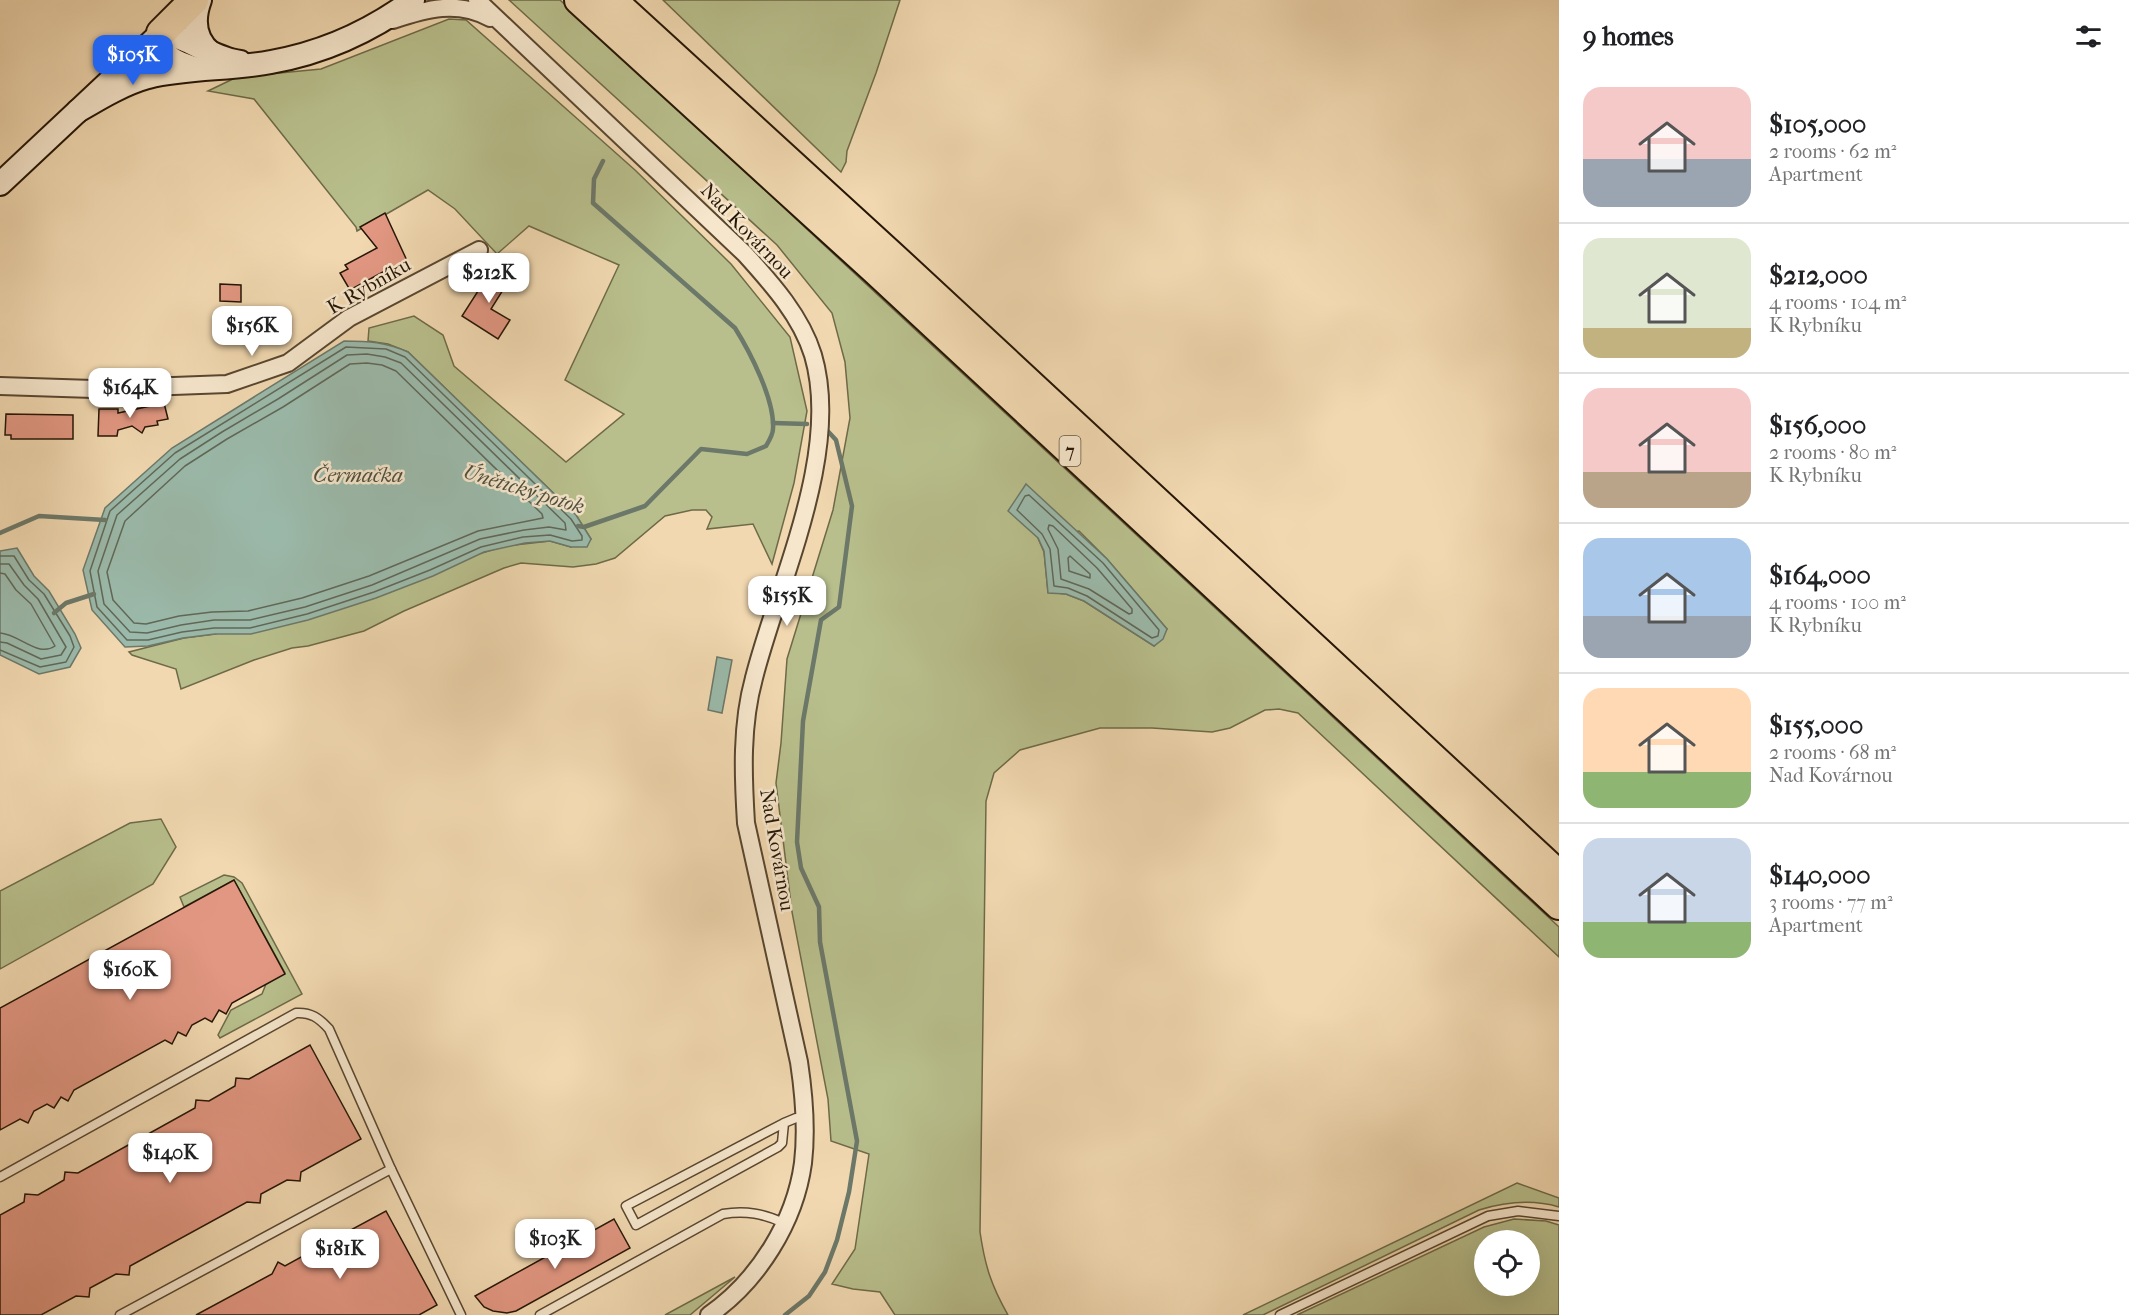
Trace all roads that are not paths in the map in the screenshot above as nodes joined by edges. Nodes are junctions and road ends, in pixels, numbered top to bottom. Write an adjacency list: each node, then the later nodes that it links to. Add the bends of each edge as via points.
1 (194, 0): 9 (highway)
2 (200, 0): 10 (street, via 195,17)
3 (413, 0): 7 (street)
4 (477, 0): 8 (street, Nad Kovárnou)
5 (579, 0): 16 (highway, 7)
6 (612, 0): 15 (highway, 7)
7 (372, 27): 8 (street, via 419,11 448,7 470,10); 10 (street, via 292,58 268,63)
8 (506, 27): 17 (street, Nad Kovárnou, via 745,254 779,292 813,355 819,386 820,442 807,502 753,678 744,757 746,823 799,1062)
9 (161, 33): 10 (street, via 176,36); 11 (street)
10 (206, 62): 11 (street, via 140,80)
11 (78, 111): 12 (street)
12 (0, 184)
13 (479, 250): 14 (street, K Rybníku, via 349,318 288,363 227,384 93,389)
14 (0, 386)
15 (1559, 875)
16 (1559, 905)
17 (805, 1118): 18 (lane); 22 (street, Nad Kovárnou, via 800,1179)
18 (784, 1123): 18 (lane, via 626,1206 636,1225 778,1147)
19 (391, 1169): 20 (lane, via 329,1029 320,1019 296,1013); 23 (lane); 24 (lane)
20 (0, 1177)
21 (1559, 1216): 27 (lane, via 1518,1211 1488,1216)
22 (784, 1223): 25 (lane, via 759,1214 723,1214); 26 (street, Nad Kovárnou, via 755,1271)
23 (120, 1315)
24 (461, 1315)
25 (540, 1315)
26 (709, 1315)
27 (1280, 1315)

